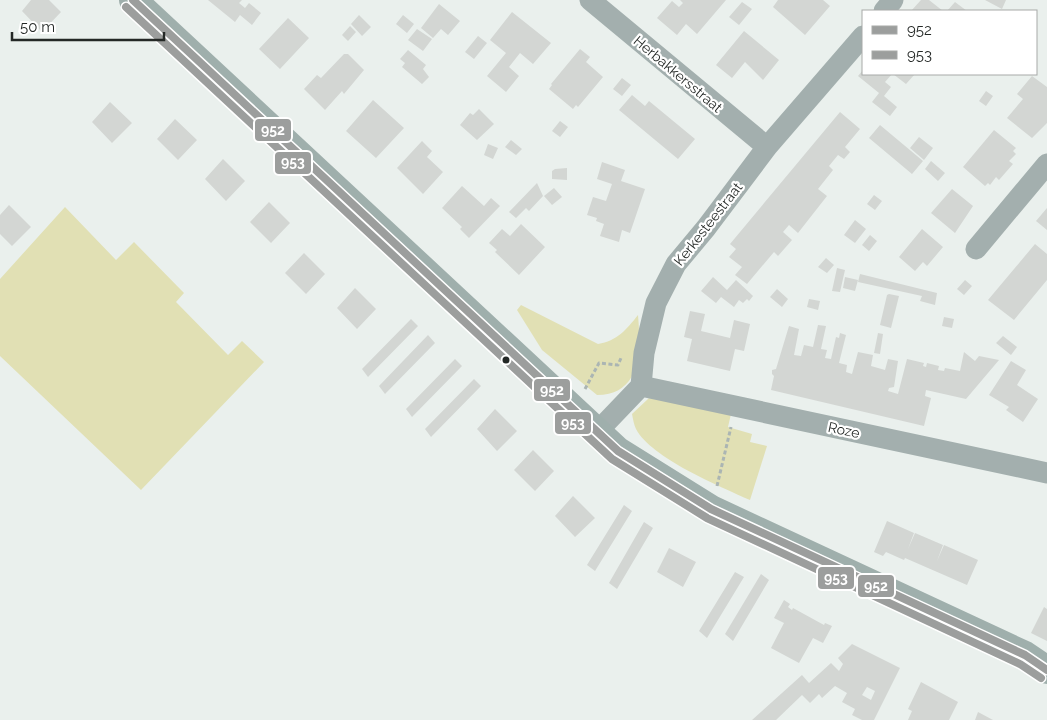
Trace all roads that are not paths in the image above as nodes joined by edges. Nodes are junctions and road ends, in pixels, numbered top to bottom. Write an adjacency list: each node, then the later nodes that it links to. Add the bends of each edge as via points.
1 (590, 0): 6 (street, Herbakkersstraat)
2 (894, 0): 4 (street)
3 (135, 1): 10 (street)
4 (885, 10)
5 (862, 37): 6 (street, Kerkesteestraat)
6 (766, 147): 9 (street, Kerkesteestraat, via 676,264 656,303 644,353)
7 (1047, 164): 8 (street)
8 (976, 249)
9 (641, 386): 10 (street); 11 (street, Roze)
10 (596, 432): 12 (street, via 637,464 711,509 1025,656)
11 (1047, 473)
12 (1047, 670)

